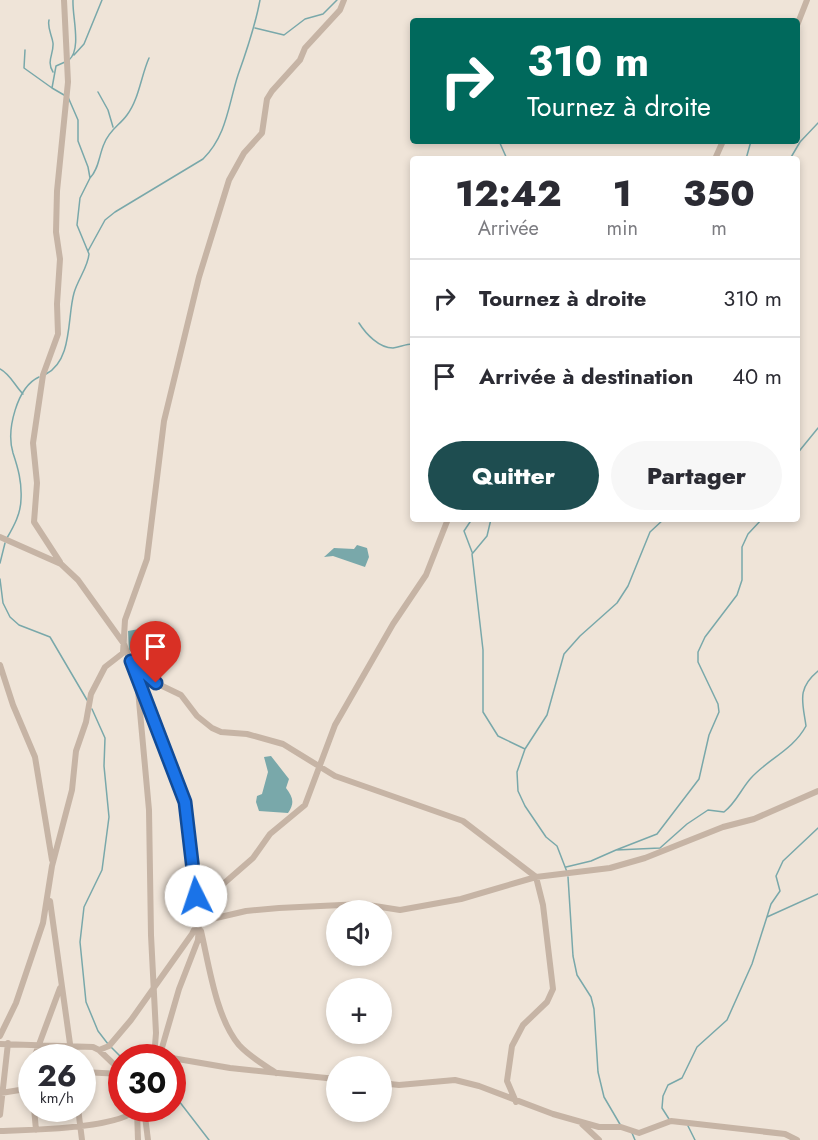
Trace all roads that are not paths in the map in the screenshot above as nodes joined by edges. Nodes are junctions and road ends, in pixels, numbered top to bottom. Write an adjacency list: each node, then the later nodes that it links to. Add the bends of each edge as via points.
1 (64, 0): 7 (street, via 68,82 57,192 58,334 43,375 33,442 37,483 33,522)
2 (344, 0): 8 (street, via 340,10 272,91 267,99 262,133 244,153 229,180 199,277 164,421 147,558 125,620)
3 (807, 0): 4 (street)
4 (800, 18)
5 (447, 522): 12 (street, via 426,575 335,725)
6 (0, 537): 7 (street)
7 (61, 564): 8 (street, via 78,580)
8 (125, 646): 9 (street); 14 (street, via 122,655 105,667 91,694 76,751 66,821)
9 (131, 661): 11 (street); 12 (street, via 147,677 181,695 212,728 283,744)
10 (0, 665): 14 (street, via 35,758)
11 (137, 679): 17 (street, via 185,802); 18 (street, via 149,810)
12 (319, 768): 15 (street, via 463,821); 17 (street, via 305,805 270,834 253,858 214,892)
13 (818, 791): 15 (street, via 645,858 610,868)
14 (52, 866): 16 (street)
15 (536, 877): 17 (street, via 461,899 400,910 362,904 279,908 246,910); 37 (street, via 553,989 547,1002 523,1025 512,1046 507,1081)
16 (49, 895): 19 (street); 20 (street, via 34,953)
17 (199, 922): 18 (street); 27 (street, via 196,946); 32 (street, via 212,981 234,1038)
18 (154, 986): 26 (street); 29 (street, via 109,1046)
19 (61, 988): 24 (street); 25 (street)
20 (0, 1036): 22 (street)
21 (0, 1044): 22 (street)
22 (10, 1044): 23 (street); 36 (street)
23 (18, 1044)
24 (37, 1044)
25 (70, 1044)
26 (155, 1044)
27 (163, 1044)
28 (96, 1048): 29 (street)
29 (99, 1050): 30 (street)
30 (108, 1059)
31 (186, 1060): 32 (street)
32 (276, 1073): 33 (street)
33 (326, 1078)
34 (392, 1084): 37 (street, via 455,1080)
35 (18, 1091): 36 (street)
36 (1, 1094): 38 (street)
37 (516, 1102): 39 (street)
38 (0, 1115)
39 (573, 1119): 52 (street); 53 (street, via 599,1127 621,1126 639,1133 671,1121 699,1123 785,1134)
40 (35, 1122): 46 (street)
41 (80, 1122): 45 (street)
42 (109, 1122): 45 (street)
43 (139, 1122): 50 (street)
44 (147, 1122): 51 (street)
45 (80, 1126): 46 (street); 49 (street)
46 (36, 1130): 47 (street)
47 (2, 1131): 48 (street)
48 (4, 1140)
49 (82, 1140)
50 (138, 1140)
51 (147, 1140)
52 (599, 1140)
53 (797, 1140)

